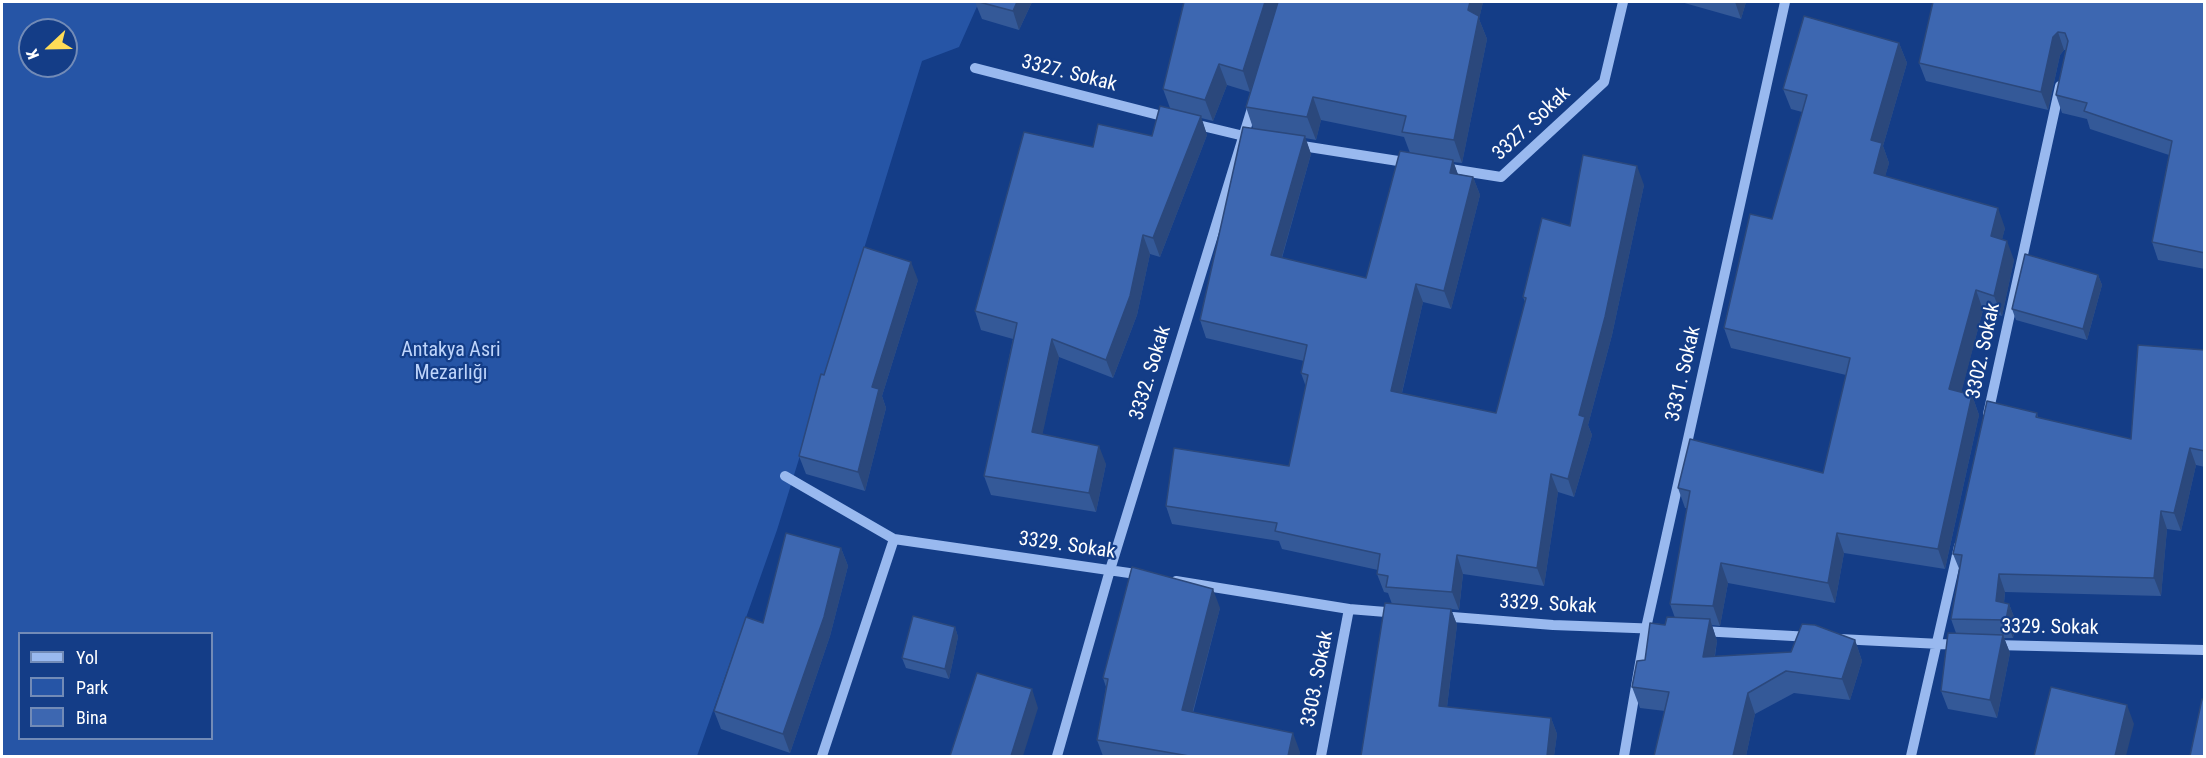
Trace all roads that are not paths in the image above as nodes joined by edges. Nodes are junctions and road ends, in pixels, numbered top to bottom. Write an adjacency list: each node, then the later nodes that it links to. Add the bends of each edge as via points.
1 (1623, 2): 10 (street, 3327. Sokak, via 1604,82 1501,177)
2 (1785, 2): 19 (street, 3331. Sokak)
3 (975, 68): 6 (street, 3327. Sokak)
4 (2064, 69): 11 (street, 3302. Sokak)
5 (1257, 91): 6 (street, 3332. Sokak)
6 (1243, 136): 7 (street, 3327. Sokak); 15 (street, 3332. Sokak)
7 (1254, 138)
8 (1290, 144): 9 (street)
9 (1419, 164)
10 (1431, 166)
11 (1985, 426)
12 (785, 476): 14 (street, 3329. Sokak)
13 (1962, 529): 24 (street)
14 (894, 539): 15 (street, 3329. Sokak); 28 (street)
15 (1110, 570): 16 (street, 3329. Sokak); 29 (street, 3332. Sokak)
16 (1349, 609): 17 (street, 3329. Sokak); 30 (street, 3303. Sokak)
17 (1409, 614)
18 (1433, 615): 19 (street, 3329. Sokak)
19 (1646, 628): 20 (street, 3329. Sokak); 31 (street, 3331. Sokak)
20 (1669, 629)
21 (1692, 630): 22 (street)
22 (1821, 638)
23 (1832, 638): 24 (street)
24 (1937, 644): 25 (street); 32 (street)
25 (1972, 645)
26 (1984, 645): 27 (street, 3329. Sokak)
27 (2205, 650)
28 (822, 756)
29 (1057, 756)
30 (1321, 756)
31 (1624, 756)
32 (1911, 756)

